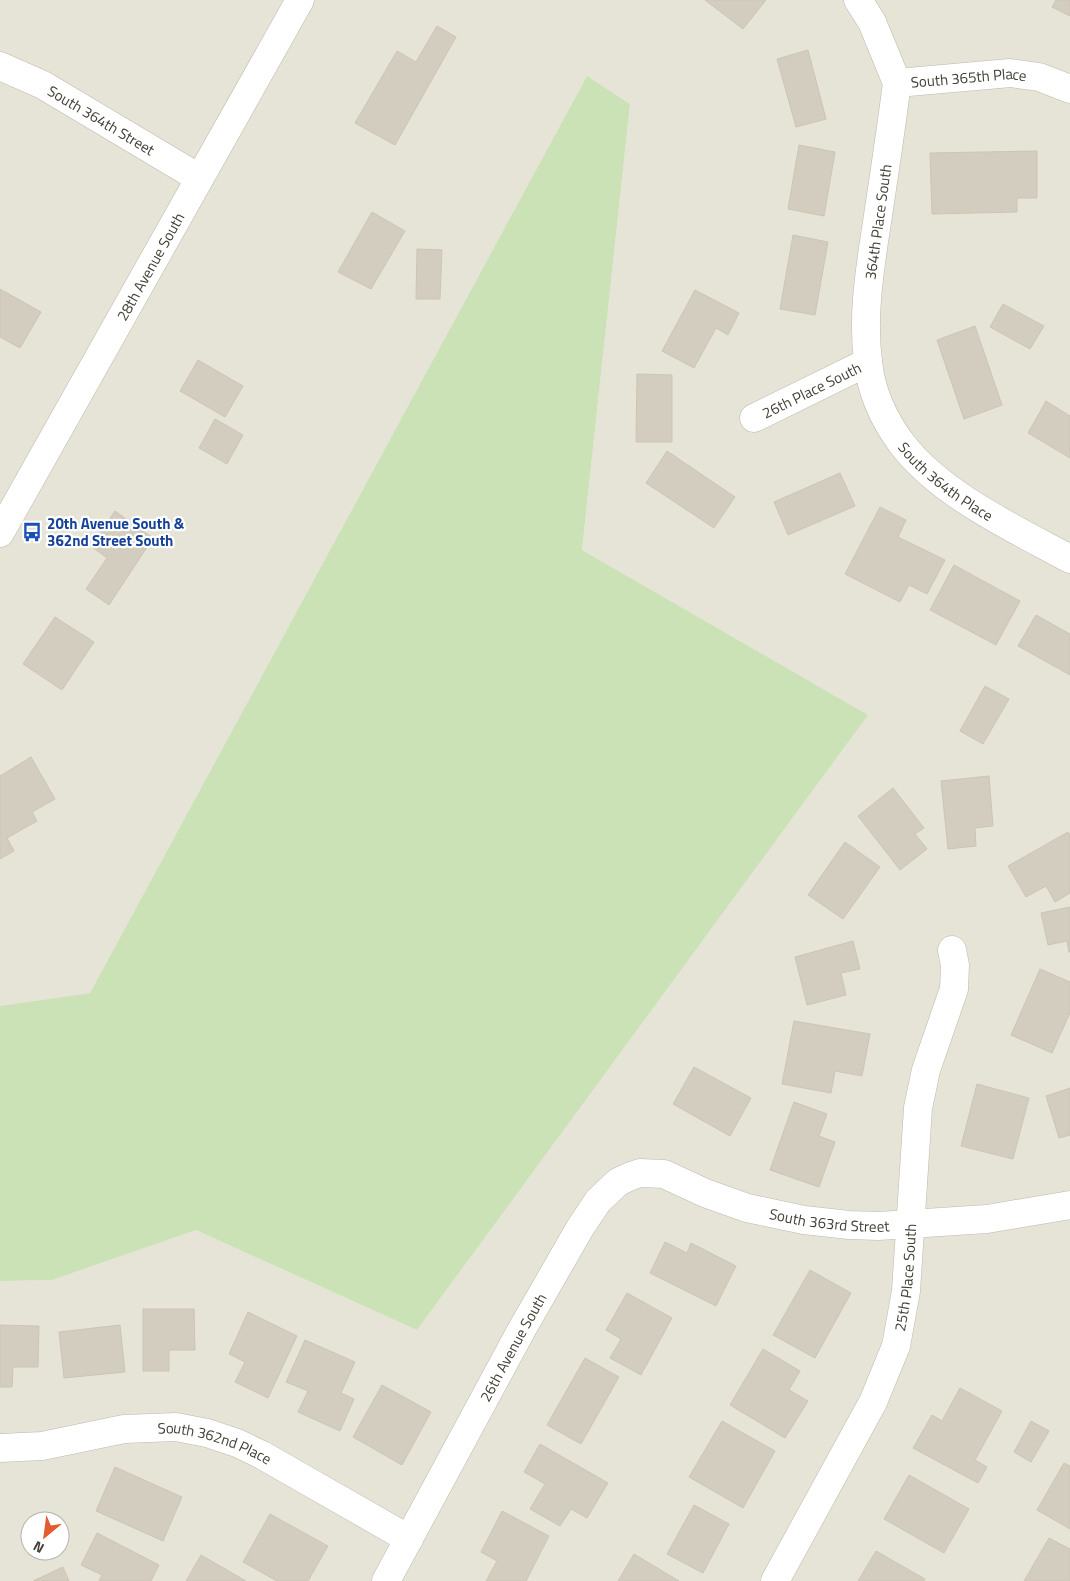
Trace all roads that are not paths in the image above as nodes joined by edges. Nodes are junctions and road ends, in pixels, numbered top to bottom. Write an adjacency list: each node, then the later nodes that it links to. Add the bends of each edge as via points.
1 (300, 0): 6 (street, 28th Avenue South)
2 (858, 0): 4 (street, South 365th Place, via 872,22)
3 (0, 66): 6 (street, South 364th Street, via 43,85)
4 (897, 83): 5 (street, South 365th Place, via 1010,73 1039,77); 7 (street, 364th Place South, via 871,261 867,300)
5 (1070, 89)
6 (200, 178): 9 (street, 28th Avenue South)
7 (868, 362): 8 (street, 26th Place South); 10 (street, South 364th Place, via 876,399 883,413 903,445 929,472 965,500)
8 (754, 418)
9 (0, 533)
10 (1070, 559)
11 (952, 950): 14 (street, 25th Place South, via 954,989 926,1070 918,1108)
12 (683, 1184): 14 (street, South 363rd Street, via 748,1208 826,1224); 16 (street, 26th Avenue South, via 664,1174 640,1173 618,1182 598,1201 522,1329)
13 (1070, 1205): 14 (street, South 363rd Street, via 987,1219)
14 (911, 1224): 18 (street, 25th Place South, via 903,1312 896,1346 884,1379)
15 (0, 1448): 16 (street, South 362nd Place, via 42,1446 124,1429 176,1427 207,1433 262,1455)
16 (408, 1539): 17 (street, 26th Avenue South)
17 (386, 1581)
18 (775, 1581)

